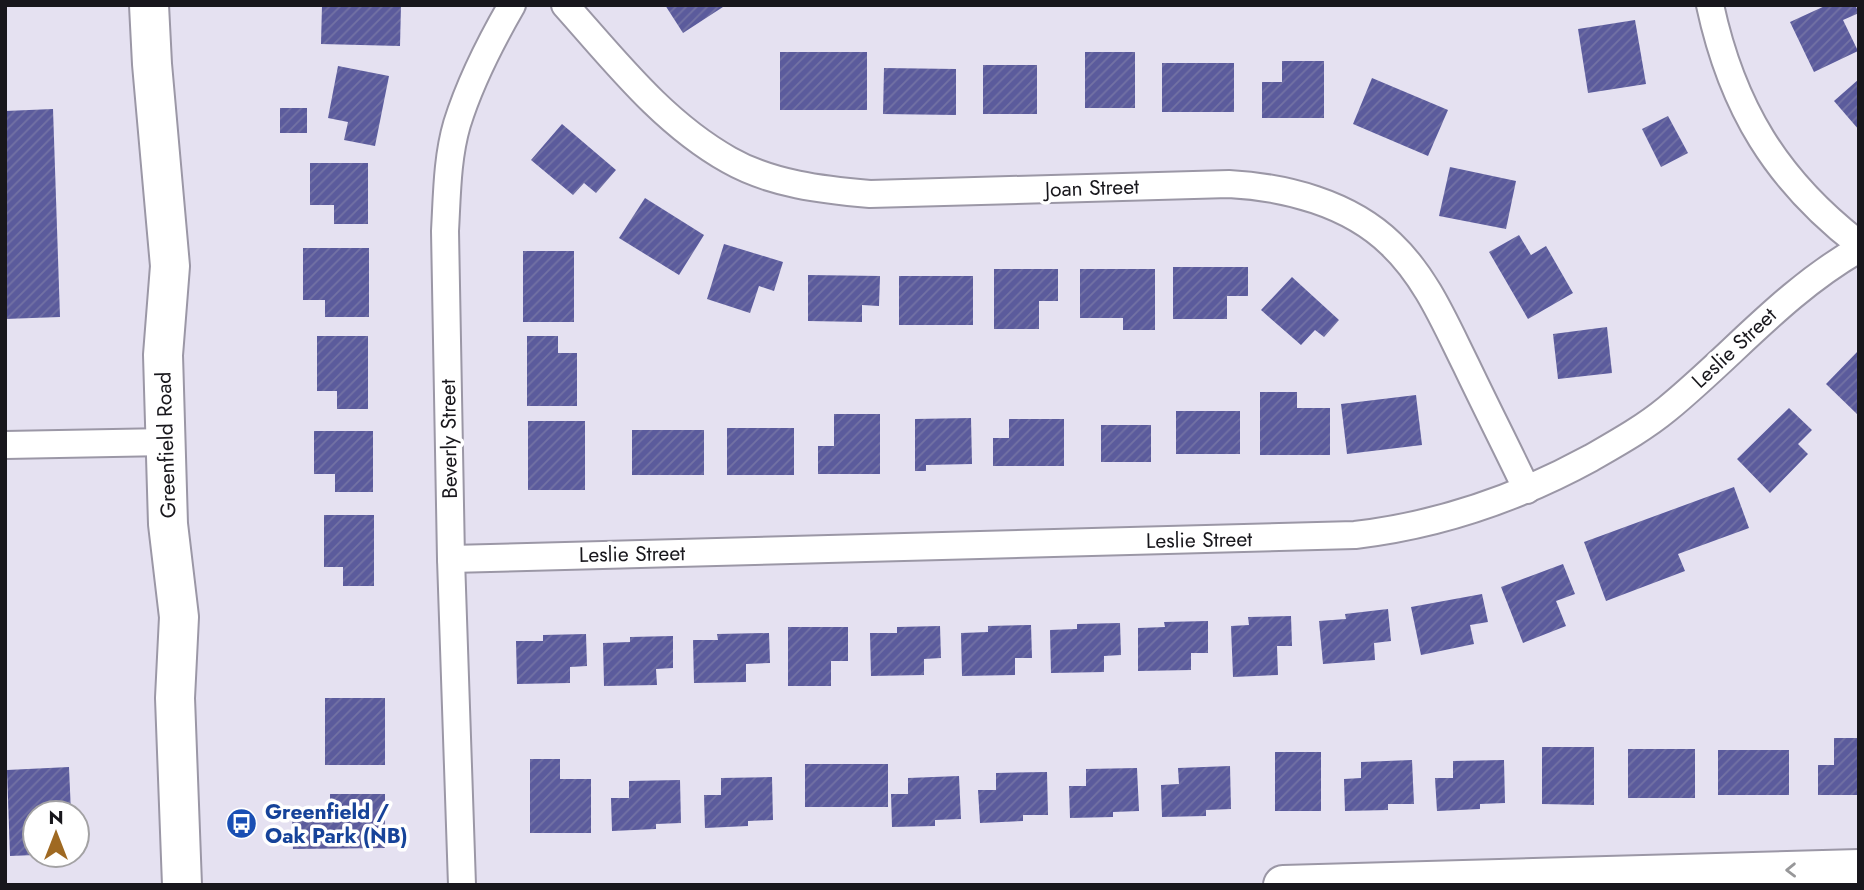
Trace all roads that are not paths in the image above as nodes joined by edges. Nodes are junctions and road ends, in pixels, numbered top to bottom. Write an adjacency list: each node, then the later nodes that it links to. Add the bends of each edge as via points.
1 (149, 5): 6 (main road, Greenfield Road, via 170,266 163,355)
2 (512, 5): 9 (street, Beverly Street, via 474,78 457,126 448,178 445,232)
3 (565, 5): 8 (street, Joan Street, via 678,126 730,161 790,183 870,194 1229,184 1287,191 1325,203 1390,242 1409,263 1435,302)
4 (1710, 5): 5 (street, via 1730,76 1762,141 1791,182)
5 (1859, 246): 8 (street, Leslie Street, via 1789,297 1665,411 1620,442)
6 (167, 442): 7 (street); 12 (main road, Greenfield Road, via 168,524 179,617 175,698)
7 (5, 445)
8 (1527, 490): 9 (street, Leslie Street, via 1443,520 1355,536)
9 (452, 559): 13 (street, Beverly Street)
10 (1859, 869): 11 (main road, one-way to 11)
11 (1596, 880): 14 (main road)
12 (182, 885)
13 (462, 885)
14 (1283, 885)

